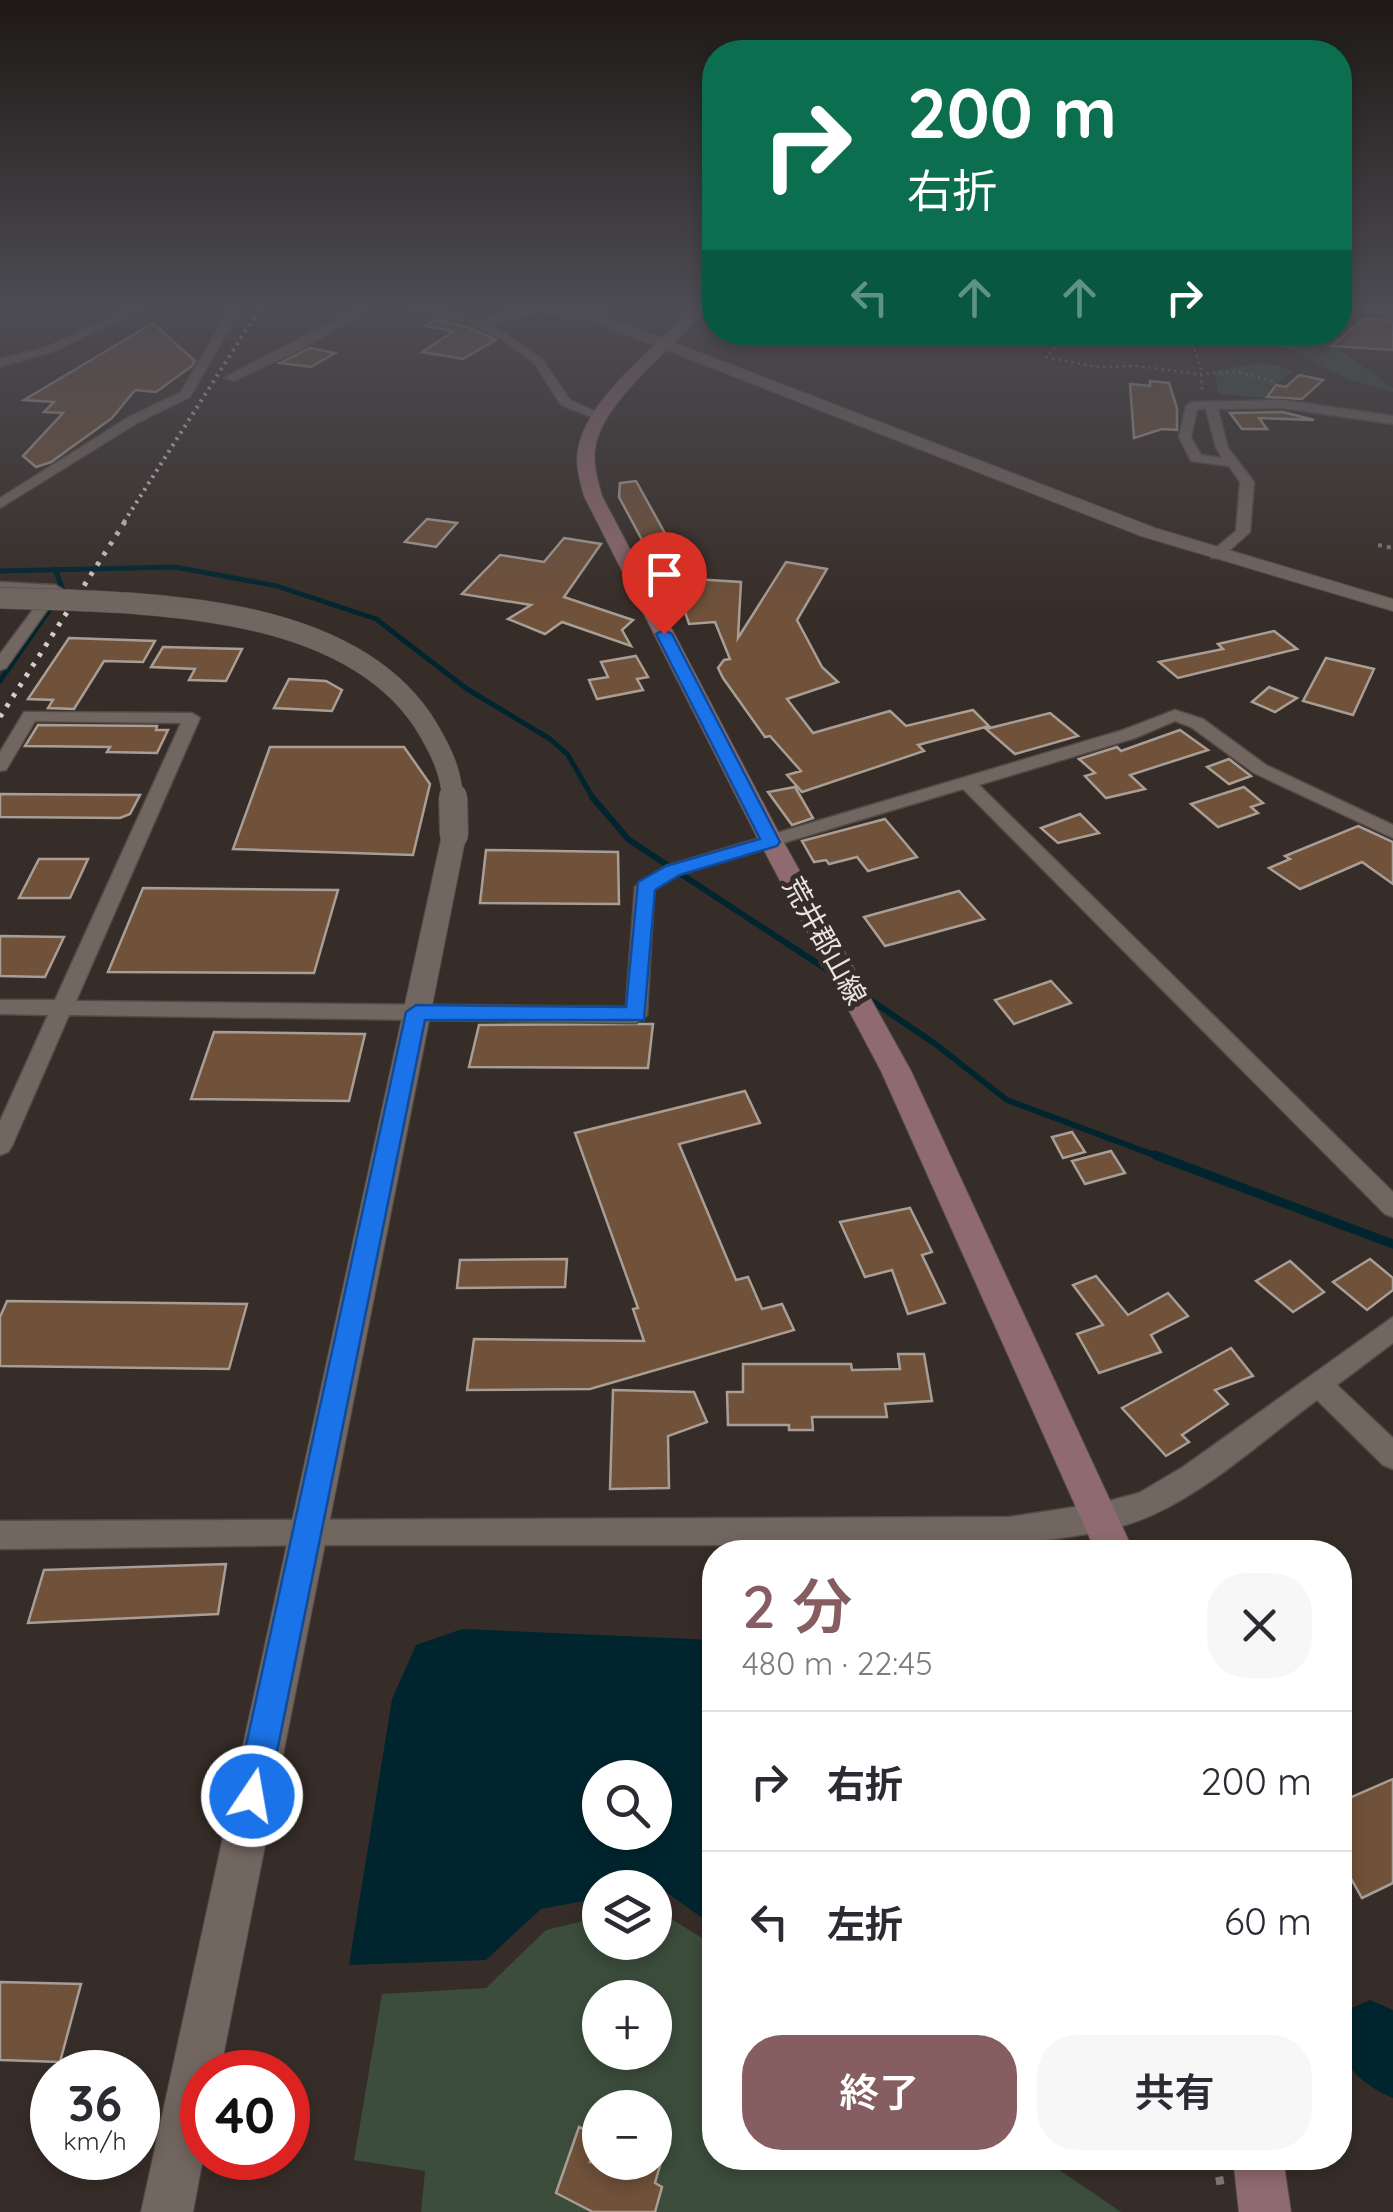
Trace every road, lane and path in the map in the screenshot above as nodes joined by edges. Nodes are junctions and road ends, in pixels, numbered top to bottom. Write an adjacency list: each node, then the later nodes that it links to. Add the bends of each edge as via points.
1 (156, 408): 11 (street)
2 (570, 408): 8 (street)
3 (607, 408): 8 (main road, 荒井郡山線)
4 (830, 408): 14 (street)
5 (1191, 408): 10 (street, via 1185,437 1192,454)
6 (1209, 408): 10 (street)
7 (1312, 408): 9 (street)
8 (600, 416): 23 (main road, 荒井郡山線, via 587,445 593,496)
9 (1393, 420)
10 (1233, 463): 14 (street, via 1247,482 1243,532)
11 (0, 504)
12 (1378, 545): 13 (path)
13 (1393, 548)
14 (1216, 555): 18 (street)
15 (0, 586): 17 (street, via 56,589)
16 (0, 600): 17 (street); 26 (street, bridge, via 196,610 297,634 350,656 398,691 424,719 452,782 454,835)
17 (46, 602): 19 (street)
18 (1393, 605)
19 (0, 665)
20 (0, 766): 25 (street, via 30,716 192,718)
21 (968, 784): 22 (street, via 1175,716 1197,723 1260,768); 23 (street); 28 (street)
22 (1393, 832)
23 (770, 842): 26 (street, via 673,870 645,887 636,1015); 32 (main road, 荒井郡山線, via 896,1071)
24 (0, 1007): 25 (street)
25 (64, 1009): 26 (street); 27 (street)
26 (416, 1012): 33 (street)
27 (0, 1146)
28 (1393, 1206)
29 (1393, 1328): 30 (street)
30 (1317, 1384): 31 (street); 32 (street, via 1161,1496)
31 (1393, 1456)
32 (1101, 1517): 33 (street, via 1009,1531); 35 (main road, 荒井郡山線)
33 (306, 1531): 34 (street); 38 (street)
34 (0, 1535)
35 (1110, 1540)
36 (1218, 2170): 39 (path)
37 (1260, 2170): 40 (main road)
38 (167, 2212)
39 (1224, 2212)
40 (1265, 2212)

